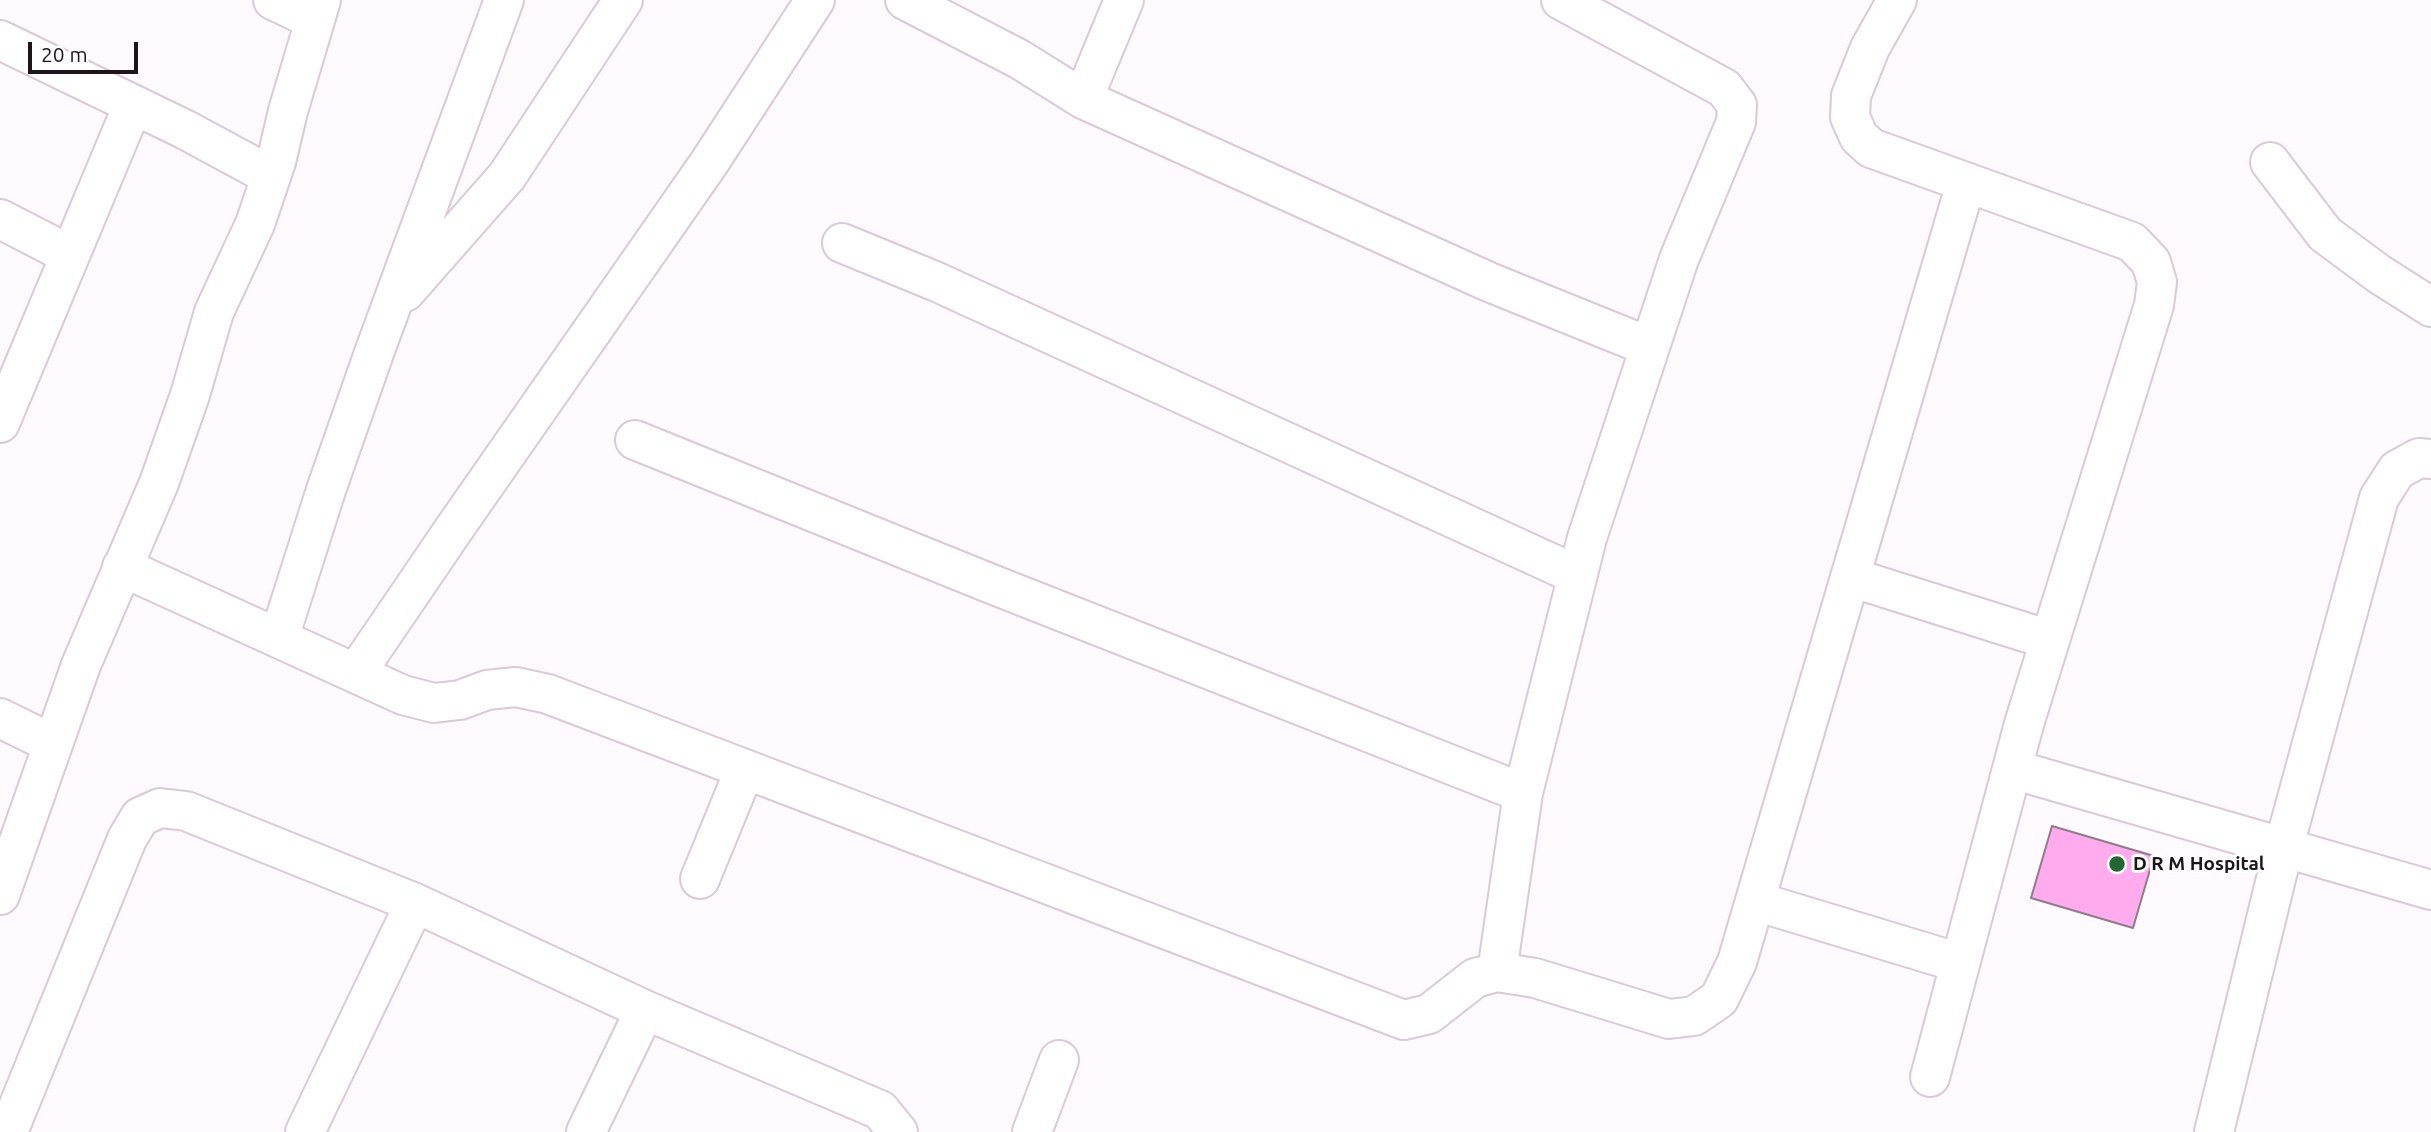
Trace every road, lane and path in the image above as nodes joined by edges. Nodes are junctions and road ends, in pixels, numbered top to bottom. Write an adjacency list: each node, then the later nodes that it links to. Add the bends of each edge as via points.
1 (273, 0): 9 (street)
2 (504, 0): 19 (street)
3 (623, 0): 19 (street, via 507,176)
4 (815, 0): 30 (street, via 709,163)
5 (905, 0): 11 (street, via 1020,59)
6 (1124, 0): 11 (street)
7 (1561, 0): 21 (street, via 1724,88 1737,105 1736,122 1679,259)
8 (1897, 0): 15 (street, via 1870,48 1851,96 1850,117 1859,137 1871,148)
9 (318, 10): 14 (street)
10 (0, 40): 12 (street)
11 (1083, 99): 21 (street, via 1489,282)
12 (133, 104): 14 (street); 18 (street)
13 (2270, 162): 20 (street, via 2325,234)
14 (271, 176): 25 (street, via 256,223 214,312 159,483)
15 (1966, 183): 27 (street); 29 (street, via 2132,242 2151,262 2157,282 2150,318)
16 (0, 219): 18 (street)
17 (842, 243): 26 (street, via 937,282)
18 (70, 255): 22 (street)
19 (391, 306): 28 (street)
20 (2431, 307)
21 (1650, 348): 26 (street)
22 (0, 424)
23 (635, 440): 35 (street)
24 (2431, 459): 36 (street, via 2419,458 2397,470 2379,498)
25 (122, 567): 28 (street); 32 (street, via 80,665)
26 (1577, 575): 35 (street)
27 (1850, 577): 29 (street); 40 (street)
28 (279, 638): 30 (street)
29 (2050, 640): 34 (street)
30 (356, 673): 33 (street, via 403,695 434,703 516,687 548,694)
31 (0, 718): 32 (street)
32 (53, 744): 39 (street)
33 (745, 769): 37 (street); 43 (street, via 1404,1020 1429,1014 1475,978)
34 (2012, 769): 36 (street); 42 (street)
35 (1523, 793): 43 (street)
36 (2284, 846): 38 (street); 52 (street)
37 (700, 879)
38 (2431, 890)
39 (1, 892)
40 (1755, 901): 42 (street); 43 (street, via 1737,962 1719,999 1694,1016 1669,1019 1548,982)
41 (415, 903): 44 (street); 48 (street, via 186,810 160,808 140,817); 49 (street)
42 (1961, 963): 46 (street)
43 (1497, 972)
44 (645, 1010): 50 (street); 51 (street, via 880,1110)
45 (1059, 1060): 47 (street)
46 (1930, 1077)
47 (1037, 1131)
48 (8, 1132)
49 (305, 1132)
50 (586, 1132)
51 (898, 1132)
52 (2214, 1132)

